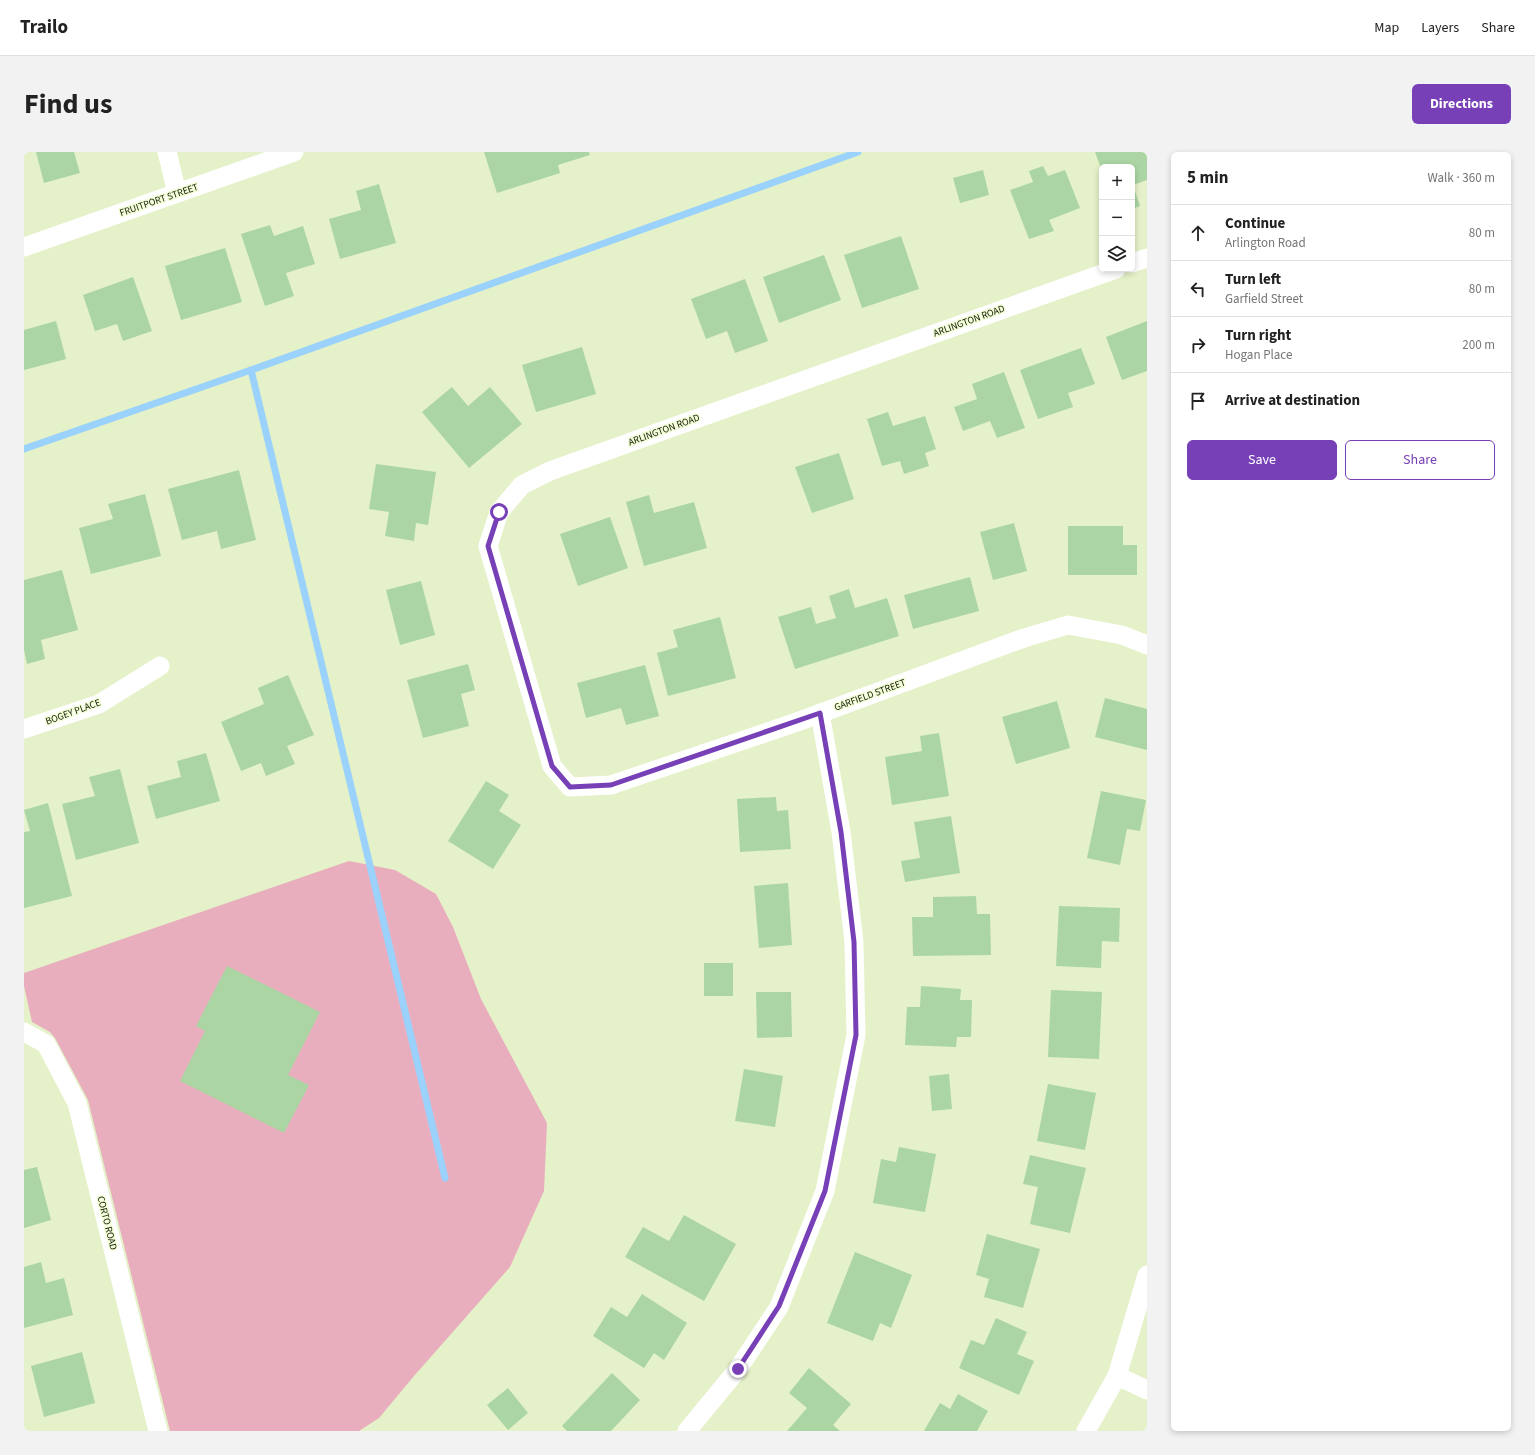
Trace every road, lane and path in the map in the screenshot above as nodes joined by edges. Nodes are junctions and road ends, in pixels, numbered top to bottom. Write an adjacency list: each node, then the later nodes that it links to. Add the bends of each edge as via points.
1 (167, 152): 3 (street)
2 (294, 152): 3 (street, FRUITPORT STREET)
3 (177, 193): 4 (street, FRUITPORT STREET)
4 (24, 247)
5 (1147, 258): 6 (street)
6 (1135, 262)
7 (1108, 272): 12 (street, ARLINGTON ROAD, via 550,471 522,485 499,512 488,546 552,766)
8 (1147, 645): 10 (street, GARFIELD STREET, via 1122,635 1068,625 1024,638)
9 (160, 666): 11 (street, BOGEY PLACE, via 99,704)
10 (820, 713): 12 (street, GARFIELD STREET, via 611,785); 18 (street, via 841,832 854,942 856,1035 825,1191 779,1306 738,1369)
11 (24, 730)
12 (570, 787)
13 (24, 1032): 17 (street, CORTO ROAD, via 46,1044 77,1103)
14 (1147, 1275): 15 (street)
15 (1117, 1376): 16 (street); 19 (street)
16 (1147, 1390)
17 (158, 1431)
18 (687, 1431)
19 (1086, 1431)

